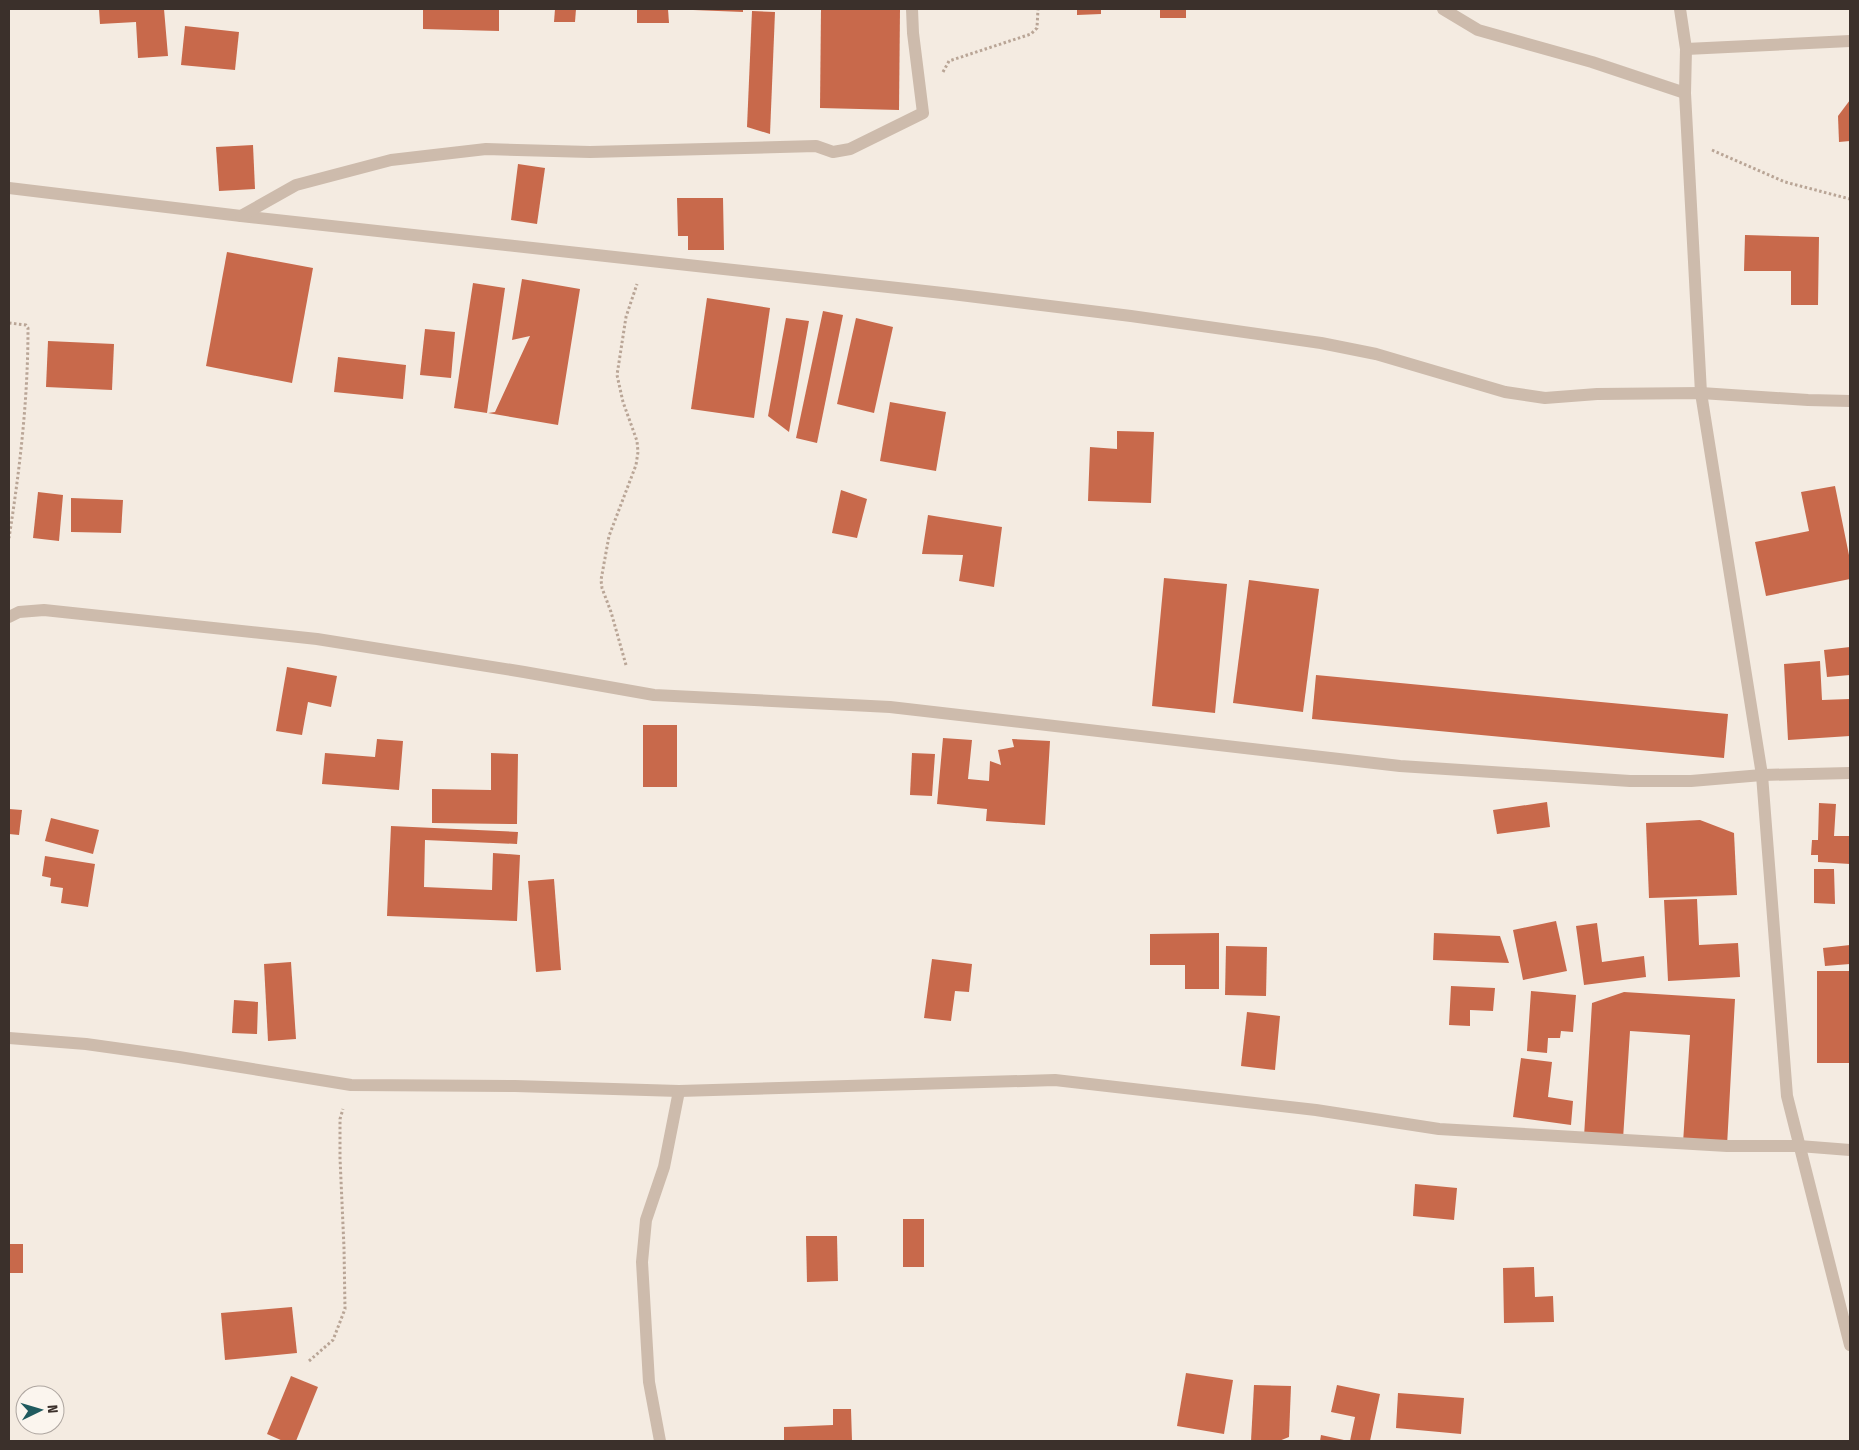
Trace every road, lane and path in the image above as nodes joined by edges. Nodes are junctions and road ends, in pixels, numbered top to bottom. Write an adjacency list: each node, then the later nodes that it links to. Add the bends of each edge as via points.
1 (912, 9): 8 (street)
2 (1038, 9): 8 (path, via 1037,28 1031,34 949,61)
3 (1443, 9): 7 (street, via 1478,30)
4 (1680, 9): 6 (street)
5 (1850, 41): 6 (street)
6 (1686, 49): 7 (street)
7 (1686, 93): 9 (street)
8 (922, 113): 12 (street, via 850,149 833,152 816,146 590,152 486,149 391,160 296,185)
9 (1688, 138): 11 (path, via 1785,182); 15 (street)
10 (9, 188): 12 (street)
11 (1850, 199)
12 (241, 216): 13 (street)
13 (645, 260): 15 (street, via 1121,314 1321,343 1376,354 1505,392 1545,398); 19 (path, via 626,317 617,375 638,452 608,536 601,580)
14 (9, 323): 17 (path, via 28,326 28,344 23,440)
15 (1701, 393): 16 (street); 21 (street)
16 (1850, 401)
17 (9, 538)
18 (9, 617): 19 (street, via 19,612 44,610 317,639)
19 (633, 692): 21 (street, via 890,707 1400,766 1630,781 1691,781)
20 (1850, 773): 21 (street)
21 (1762, 775): 25 (street, via 1787,1096)
22 (9, 1038): 23 (street, via 86,1044)
23 (351, 1085): 24 (street); 28 (path, via 340,1119 345,1309 333,1340)
24 (679, 1091): 25 (street, via 1055,1080 1316,1110 1438,1128 1727,1146); 29 (street, via 664,1167 646,1220 642,1262 649,1382)
25 (1799, 1146): 26 (street); 27 (street)
26 (1850, 1150)
27 (1850, 1345)
28 (309, 1361)
29 (660, 1441)

